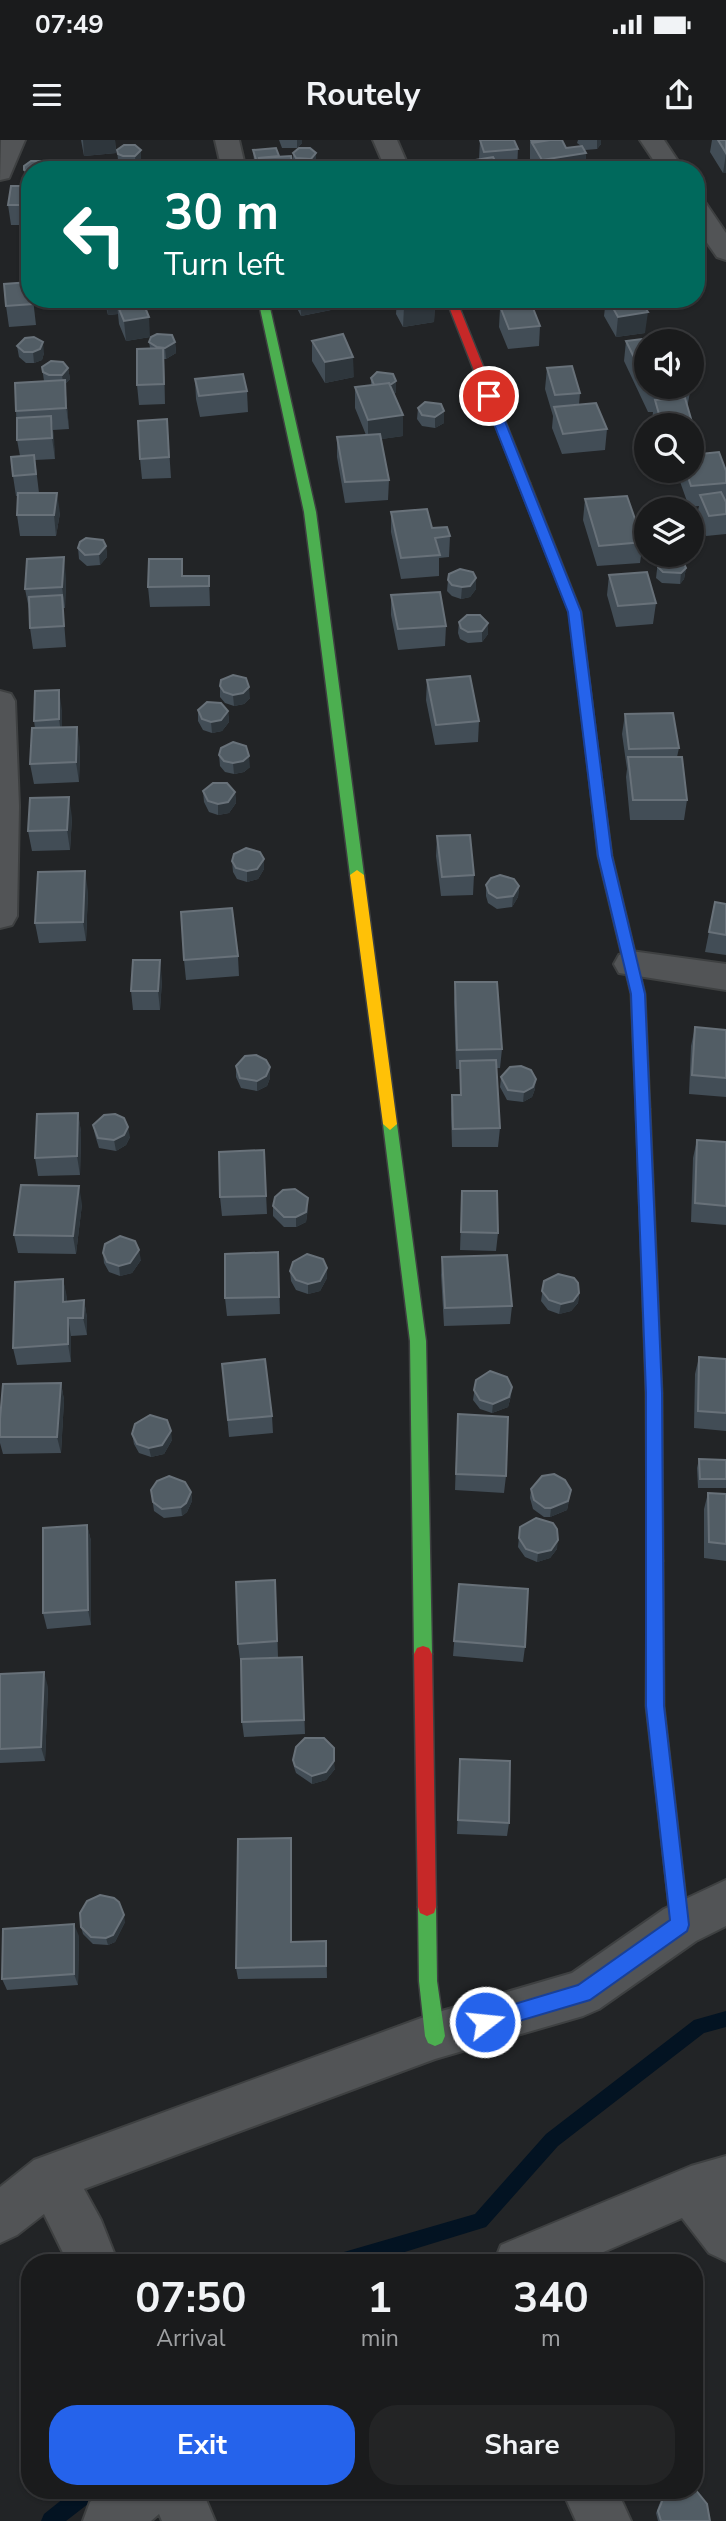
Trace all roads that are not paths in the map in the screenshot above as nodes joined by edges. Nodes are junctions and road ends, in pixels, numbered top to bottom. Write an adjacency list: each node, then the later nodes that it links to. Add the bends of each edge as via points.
1 (13, 140): 8 (street)
2 (227, 140): 5 (street)
3 (385, 140): 6 (street)
4 (652, 140): 7 (street)
5 (232, 161)
6 (394, 161)
7 (666, 161)
8 (0, 173)
9 (705, 220): 10 (street)
10 (726, 252)
11 (265, 308): 19 (street, via 310,512 418,1341 428,1981)
12 (455, 308): 15 (street, via 575,612 605,856)
13 (0, 701): 14 (street)
14 (0, 916)
15 (631, 964): 16 (street); 18 (street, via 638,994 654,1393 655,1706)
16 (726, 977)
17 (726, 1902): 18 (street)
18 (680, 1925): 19 (street, via 583,1993)
19 (435, 2036): 20 (street)
20 (51, 2177): 22 (street); 24 (street)
21 (709, 2185): 23 (street); 25 (street)
22 (0, 2218)
23 (726, 2236)
24 (90, 2254)
25 (541, 2254)
26 (137, 2499): 29 (street)
27 (178, 2499): 30 (street)
28 (593, 2499): 31 (street)
29 (109, 2521)
30 (189, 2521)
31 (605, 2521)

